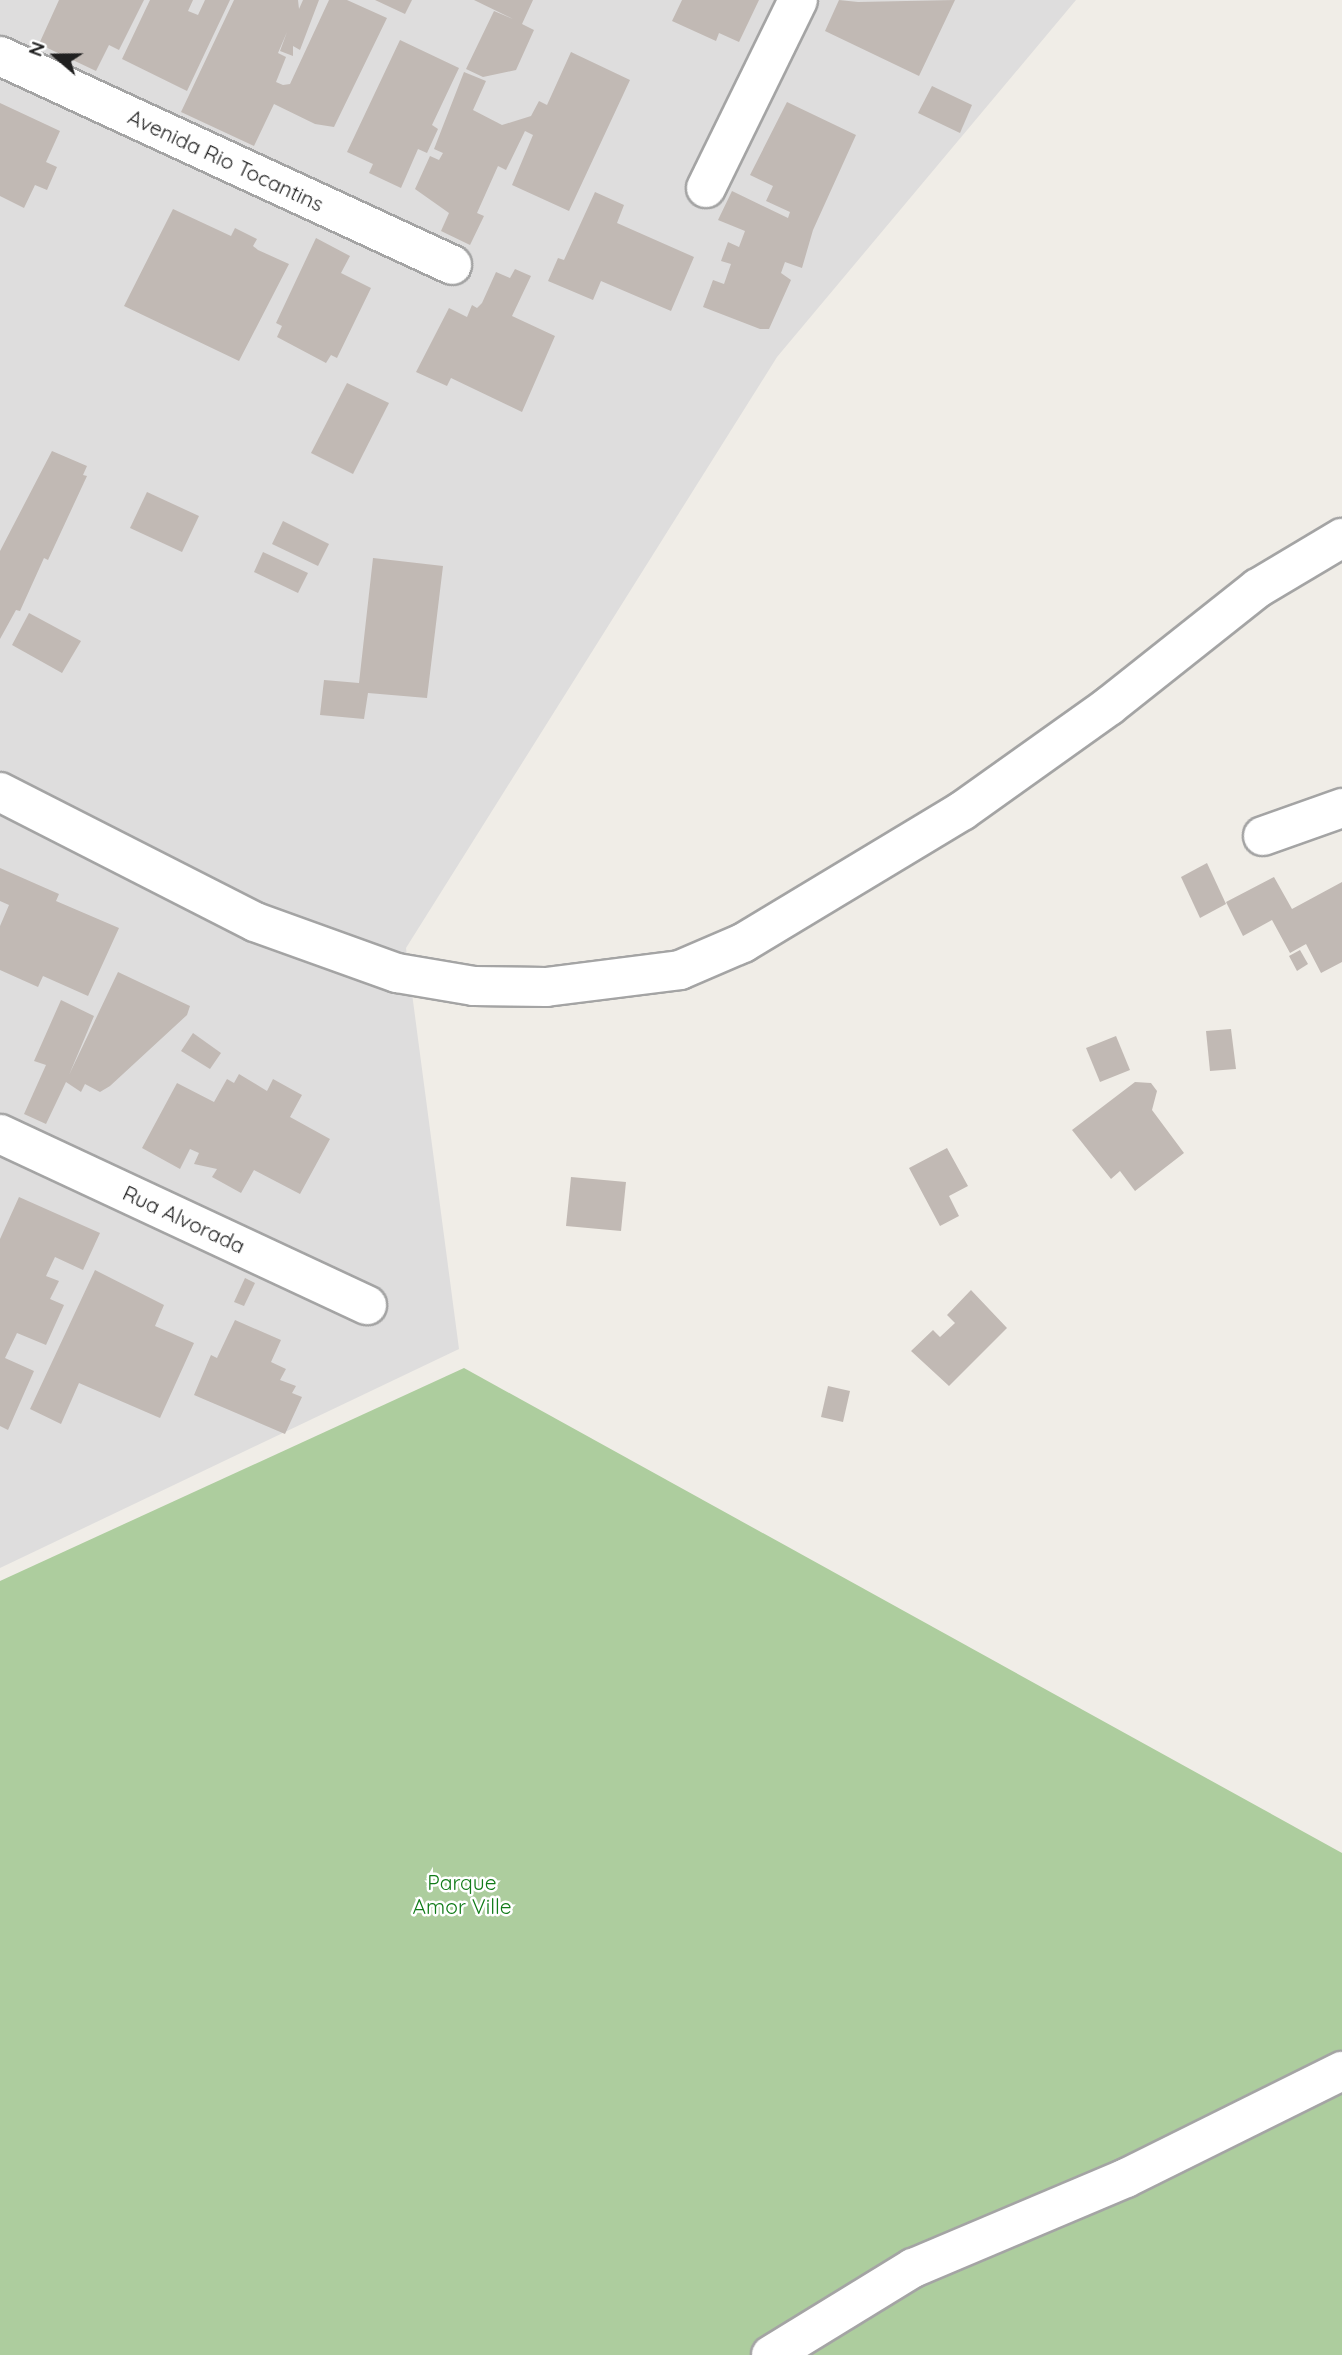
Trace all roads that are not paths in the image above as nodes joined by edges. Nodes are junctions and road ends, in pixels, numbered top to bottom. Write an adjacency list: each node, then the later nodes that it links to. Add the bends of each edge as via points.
1 (798, 0): 3 (street)
2 (0, 56): 4 (street, Avenida Rio Tocantins)
3 (706, 188)
4 (452, 265)
5 (1342, 538): 7 (street)
6 (1342, 562): 7 (street)
7 (1302, 564): 8 (street, via 1258,589 1109,706 962,811 743,943 680,970 546,987 474,986 397,974 256,922)
8 (0, 792)
9 (1342, 808): 10 (street)
10 (1263, 836)
11 (0, 1134): 12 (street, Rua Alvorada)
12 (368, 1305)
13 (1342, 2071): 14 (street, via 1126,2178 913,2268)
14 (771, 2355)

